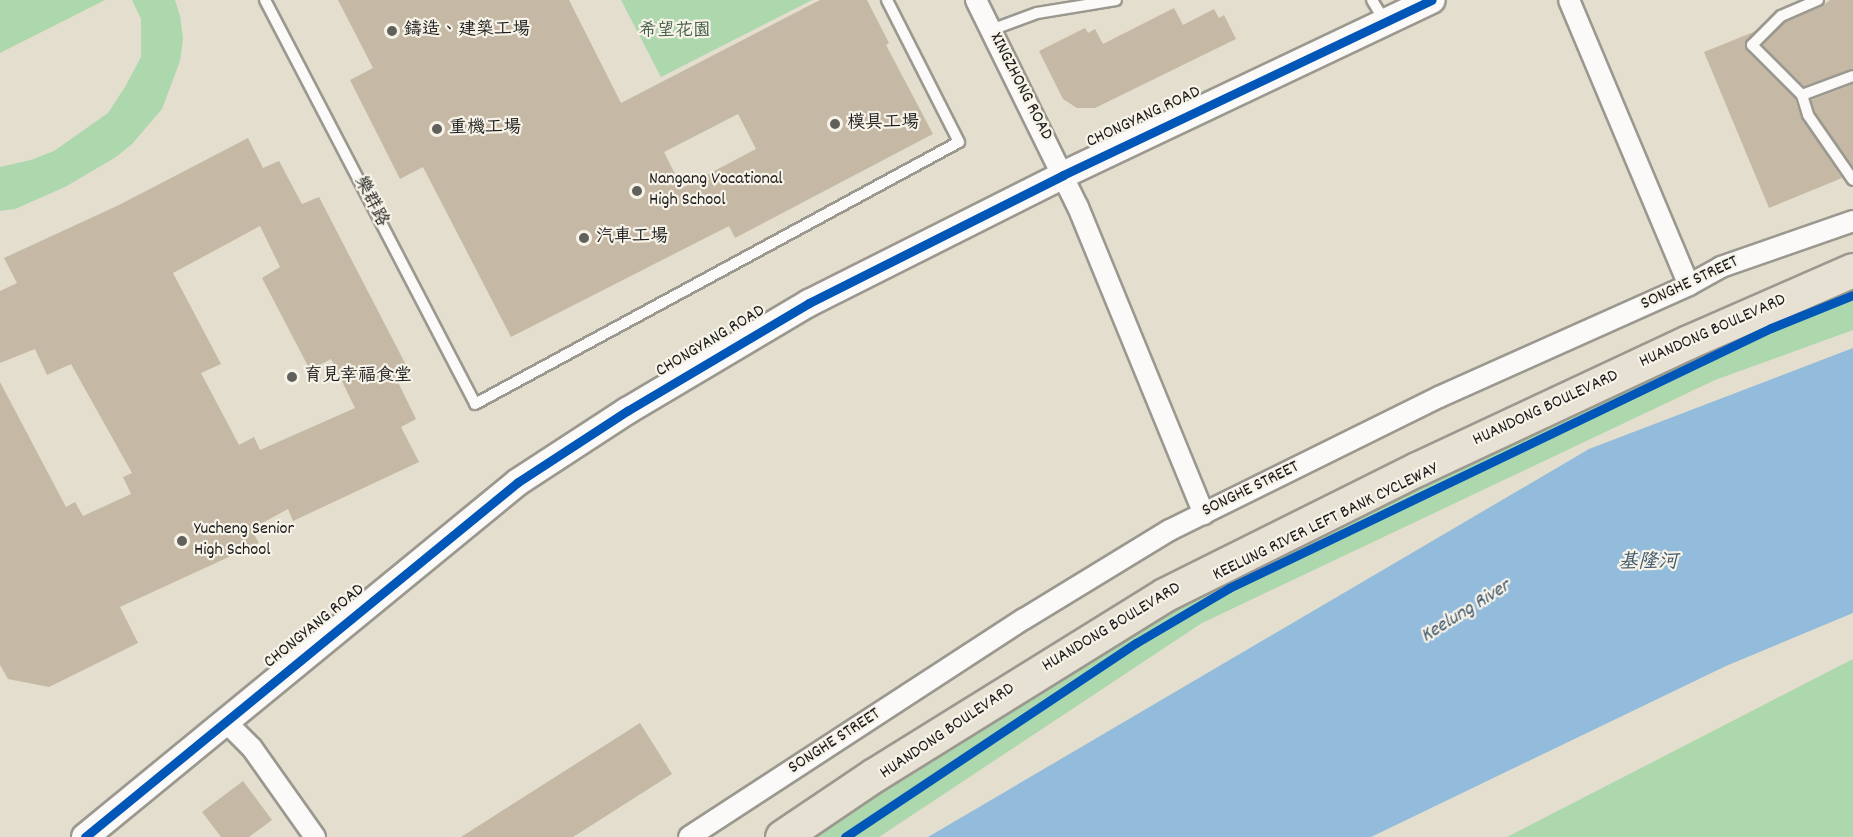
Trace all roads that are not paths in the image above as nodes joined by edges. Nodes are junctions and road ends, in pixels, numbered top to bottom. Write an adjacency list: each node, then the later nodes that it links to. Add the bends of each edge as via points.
1 (265, 0): 2 (lane, 樂群路, via 475,404 959,142)
2 (888, 0)
3 (976, 0): 10 (street, XINGZHONG ROAD)
4 (1116, 0): 10 (lane, via 1037,13)
5 (1372, 0): 9 (lane)
6 (1432, 0): 9 (street, CHONGYANG ROAD)
7 (1569, 0): 17 (street)
8 (1818, 0): 12 (lane, via 1781,16 1752,45)
9 (1385, 22): 13 (street, CHONGYANG ROAD)
10 (991, 30): 13 (street, XINGZHONG ROAD)
11 (1853, 76): 12 (lane)
12 (1802, 95): 14 (lane, via 1808,115)
13 (1063, 175): 18 (street, XINGZHONG ROAD); 19 (street, CHONGYANG ROAD, via 809,303 627,411 518,482)
14 (1853, 180)
15 (1853, 220): 17 (street, SONGHE STREET, via 1721,267)
16 (1853, 269): 23 (highway, HUANDONG BOULEVARD, via 1417,469 1164,595 883,769); 24 (highway, HUANDONG BOULEVARD, via 1566,399 1273,539 1008,691)
17 (1689, 285): 18 (street, SONGHE STREET, via 1439,397)
18 (1204, 514): 22 (street, SONGHE STREET, via 1170,530 1024,619)
19 (226, 722): 20 (street, CHONGYANG ROAD); 21 (street, via 252,748)
20 (85, 837)
21 (315, 837)
22 (689, 837)
23 (782, 837)
24 (790, 837)

